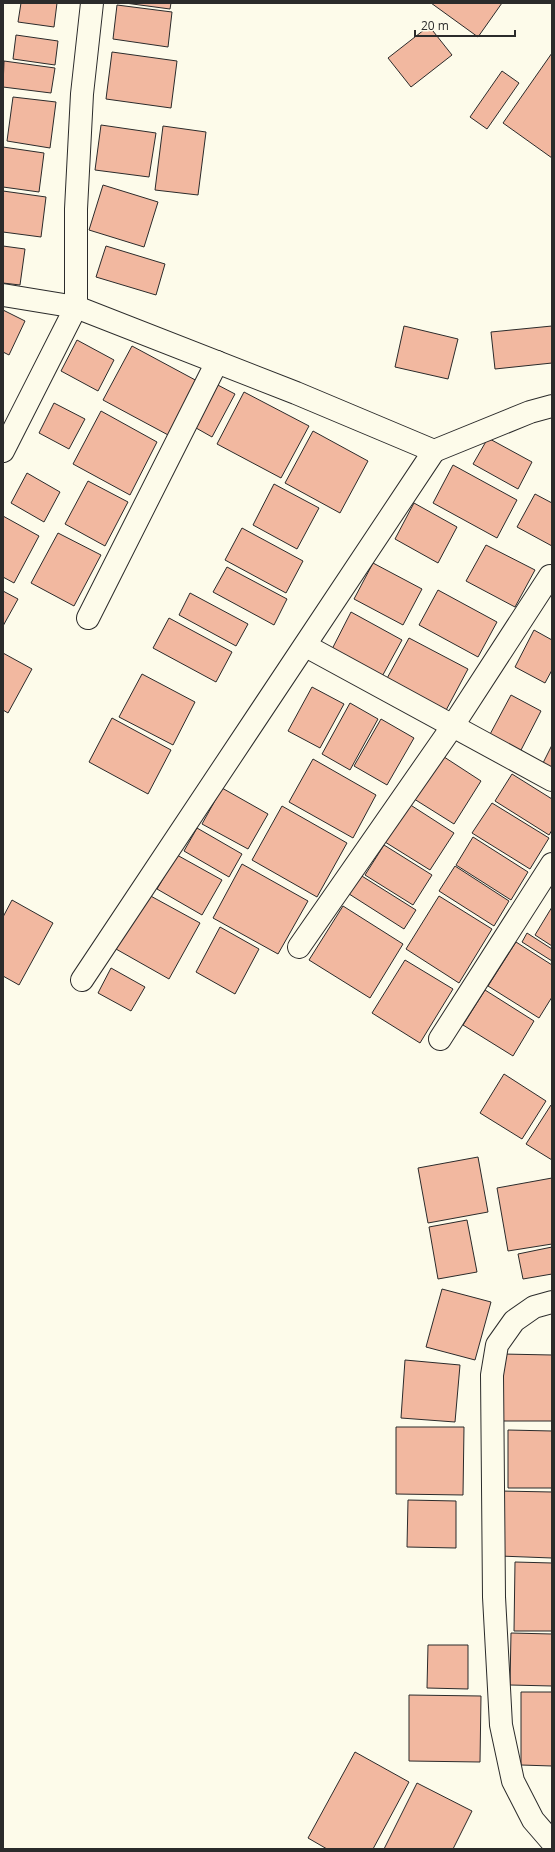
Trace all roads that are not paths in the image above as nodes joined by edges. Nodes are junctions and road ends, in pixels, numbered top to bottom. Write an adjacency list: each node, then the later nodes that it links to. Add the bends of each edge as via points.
1 (92, 3): 3 (street, via 82,94 76,209)
2 (3, 295): 3 (street)
3 (76, 307): 4 (street); 6 (street)
4 (217, 362): 7 (street); 9 (street)
5 (552, 406): 7 (street, via 530,412)
6 (3, 451)
7 (434, 451): 10 (street)
8 (550, 576): 11 (street)
9 (88, 618)
10 (306, 646): 11 (street); 15 (street)
11 (452, 727): 12 (street); 14 (street)
12 (552, 780)
13 (552, 864): 16 (street)
14 (299, 947)
15 (82, 980)
16 (440, 1039)
17 (552, 1302): 18 (street, via 534,1307 514,1321 497,1345 492,1375 494,1597 501,1725 513,1781 533,1820)
18 (552, 1842)

